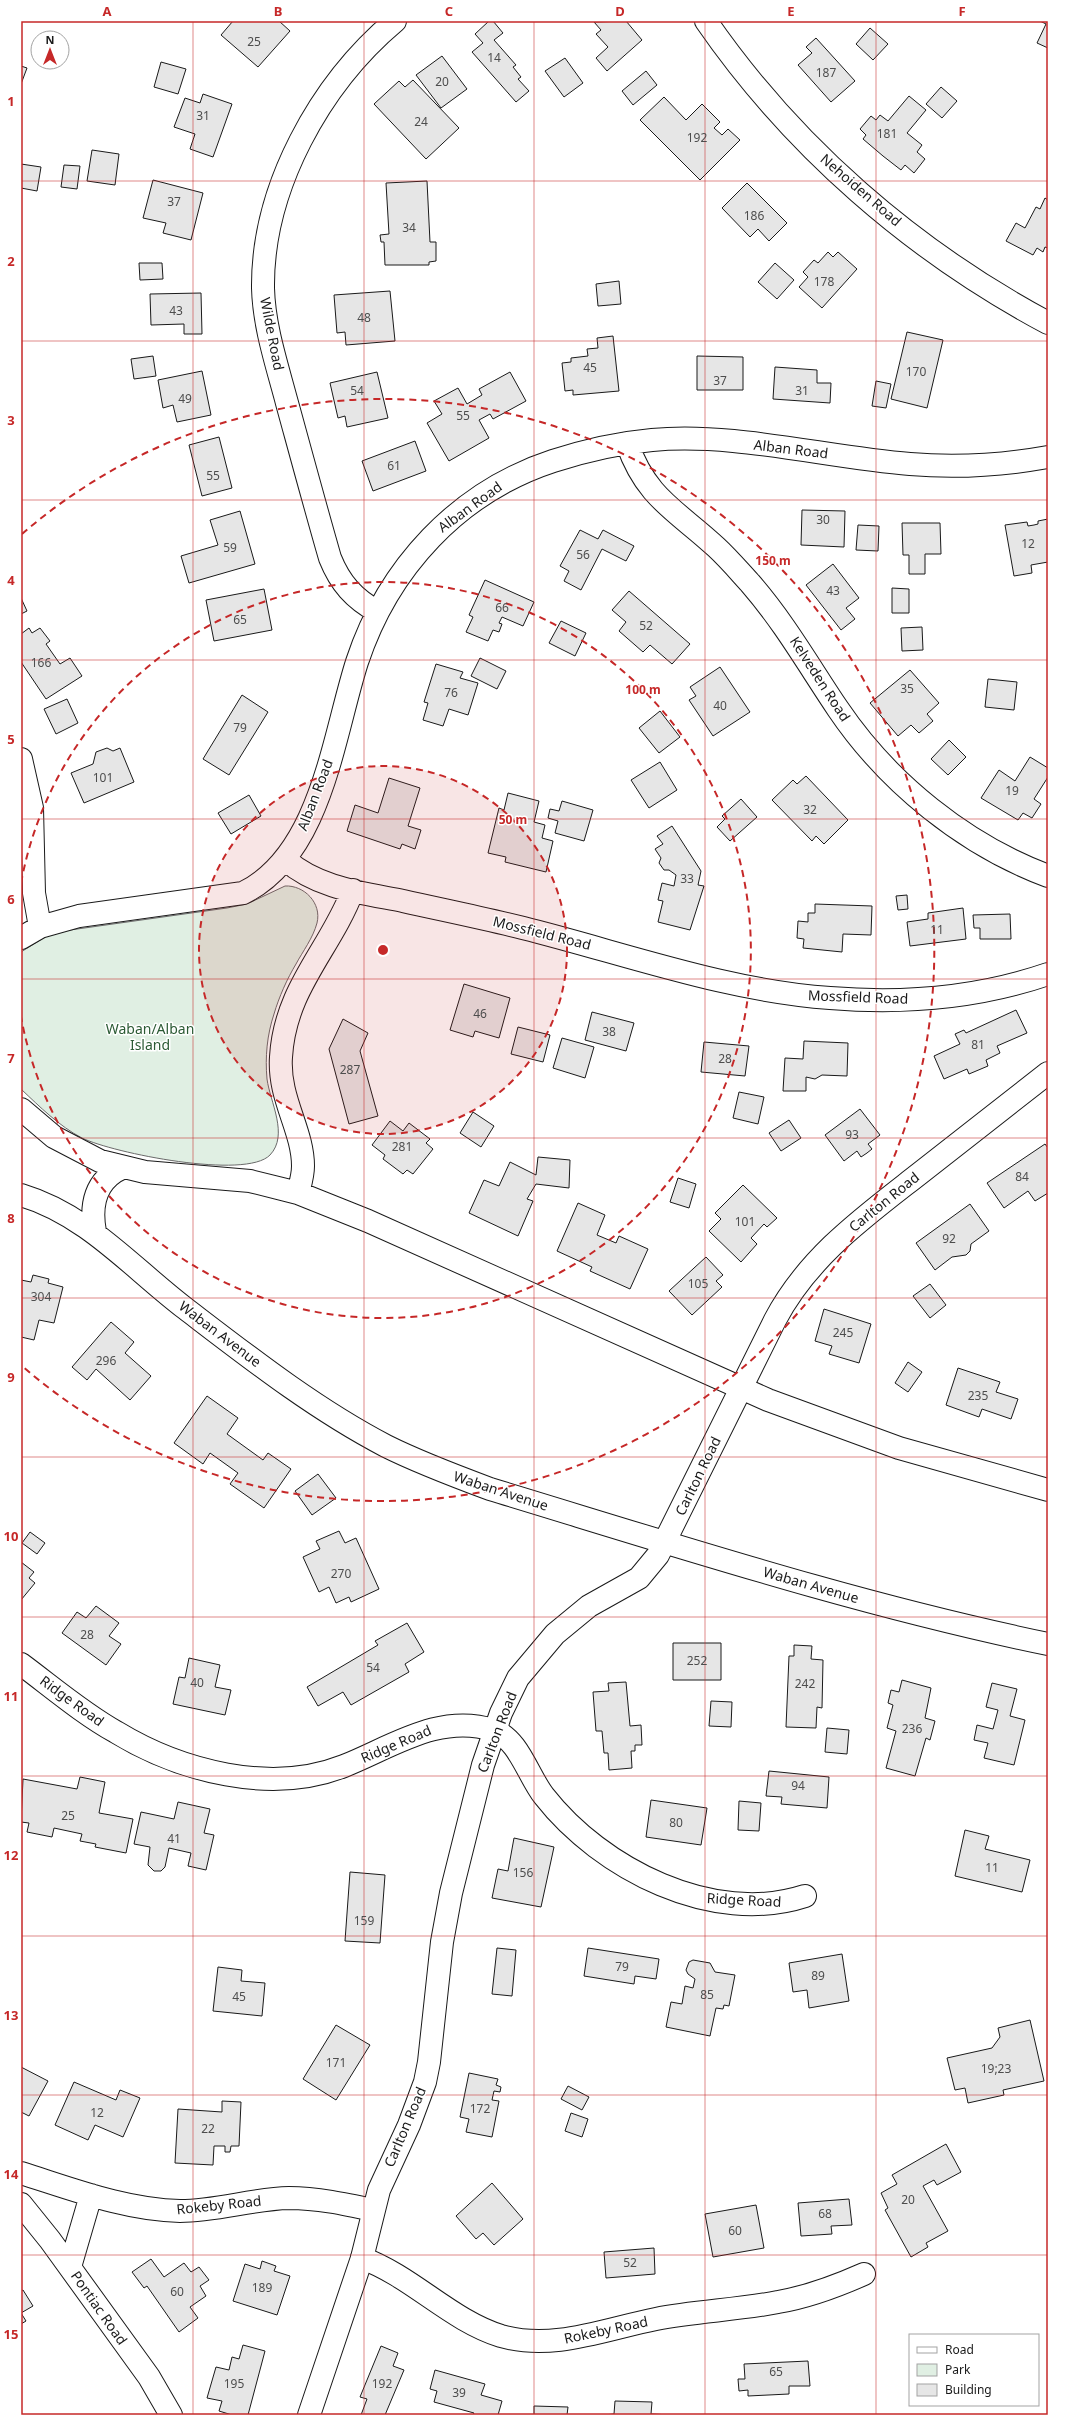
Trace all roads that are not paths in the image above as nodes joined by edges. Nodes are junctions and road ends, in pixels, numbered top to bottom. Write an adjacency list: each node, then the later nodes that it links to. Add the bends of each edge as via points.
1 (395, 21): 6 (street, Wilde Road, via 347,70 304,135 276,203 264,267 265,309 270,336 330,558 335,572 352,595)
2 (706, 21): 3 (street, Nehoiden Road, via 748,79 850,184 951,263)
3 (1048, 323)
4 (627, 443): 5 (street, Alban Road, via 702,439 930,466 994,464); 6 (street, Alban Road, via 553,461 485,493 432,535 402,572); 9 (street, Kelveden Road, via 638,473 647,486 717,548 752,585 784,626 854,731 888,770 926,803 978,842 1013,863)
5 (1048, 457)
6 (378, 612): 8 (street, Alban Road, via 357,661 335,742 314,804)
7 (21, 759): 11 (street, via 32,808 34,892)
8 (286, 860): 10 (street, Mossfield Road, via 311,877); 11 (street, Alban Road, via 276,872 243,893 79,916)
9 (1048, 876)
10 (352, 890): 13 (street, Mossfield Road, via 523,928 736,983 822,998 887,1000 949,997 999,989); 17 (street, via 340,919 305,977 282,1038 282,1078 302,1154 303,1167)
11 (40, 927): 12 (street, Alban Road)
12 (21, 938)
13 (1048, 974)
14 (1048, 1073): 20 (street, Carlton Road, via 868,1214 812,1266 783,1305)
15 (21, 1109): 16 (street, via 65,1144 100,1161)
16 (122, 1168): 17 (street, via 170,1175 250,1181); 19 (street, via 107,1176 98,1189 93,1206)
17 (298, 1193): 20 (street, via 368,1221)
18 (21, 1195): 19 (street, Waban Avenue, via 59,1209)
19 (95, 1232): 22 (street, Waban Avenue, via 160,1289 238,1349 313,1402 385,1445 432,1467 490,1489)
20 (741, 1389): 21 (street, via 899,1448); 22 (street, Carlton Road)
21 (1048, 1490)
22 (666, 1542): 23 (street, Waban Avenue, via 903,1611); 25 (street, Carlton Road, via 638,1578 589,1606 541,1649 518,1678)
23 (1048, 1644)
24 (21, 1664): 25 (street, Ridge Road, via 92,1717 137,1744 186,1763 230,1774 271,1778 309,1776 343,1767 412,1735 436,1727 464,1725)
25 (494, 1731): 26 (street, Ridge Road, via 510,1741 538,1789 562,1818 591,1844 632,1871 676,1891 728,1902 785,1903); 30 (street, Carlton Road, via 481,1773 446,1917 425,2082 410,2125 381,2184)
26 (806, 1896)
27 (21, 2173): 28 (street, Rokeby Road)
28 (91, 2195): 30 (street, Rokeby Road, via 139,2206 180,2211 289,2198 332,2201); 32 (street)
29 (21, 2204): 32 (street, Pontiac Road)
30 (373, 2210): 31 (street, Carlton Road)
31 (362, 2258): 33 (street, Rokeby Road, via 400,2275 454,2313 486,2330 503,2336 541,2341 580,2337 676,2316 779,2302 833,2287); 35 (street, Carlton Road)
32 (70, 2267): 34 (street, Pontiac Road, via 149,2377)
33 (864, 2274)
34 (171, 2415)
35 (309, 2415)

